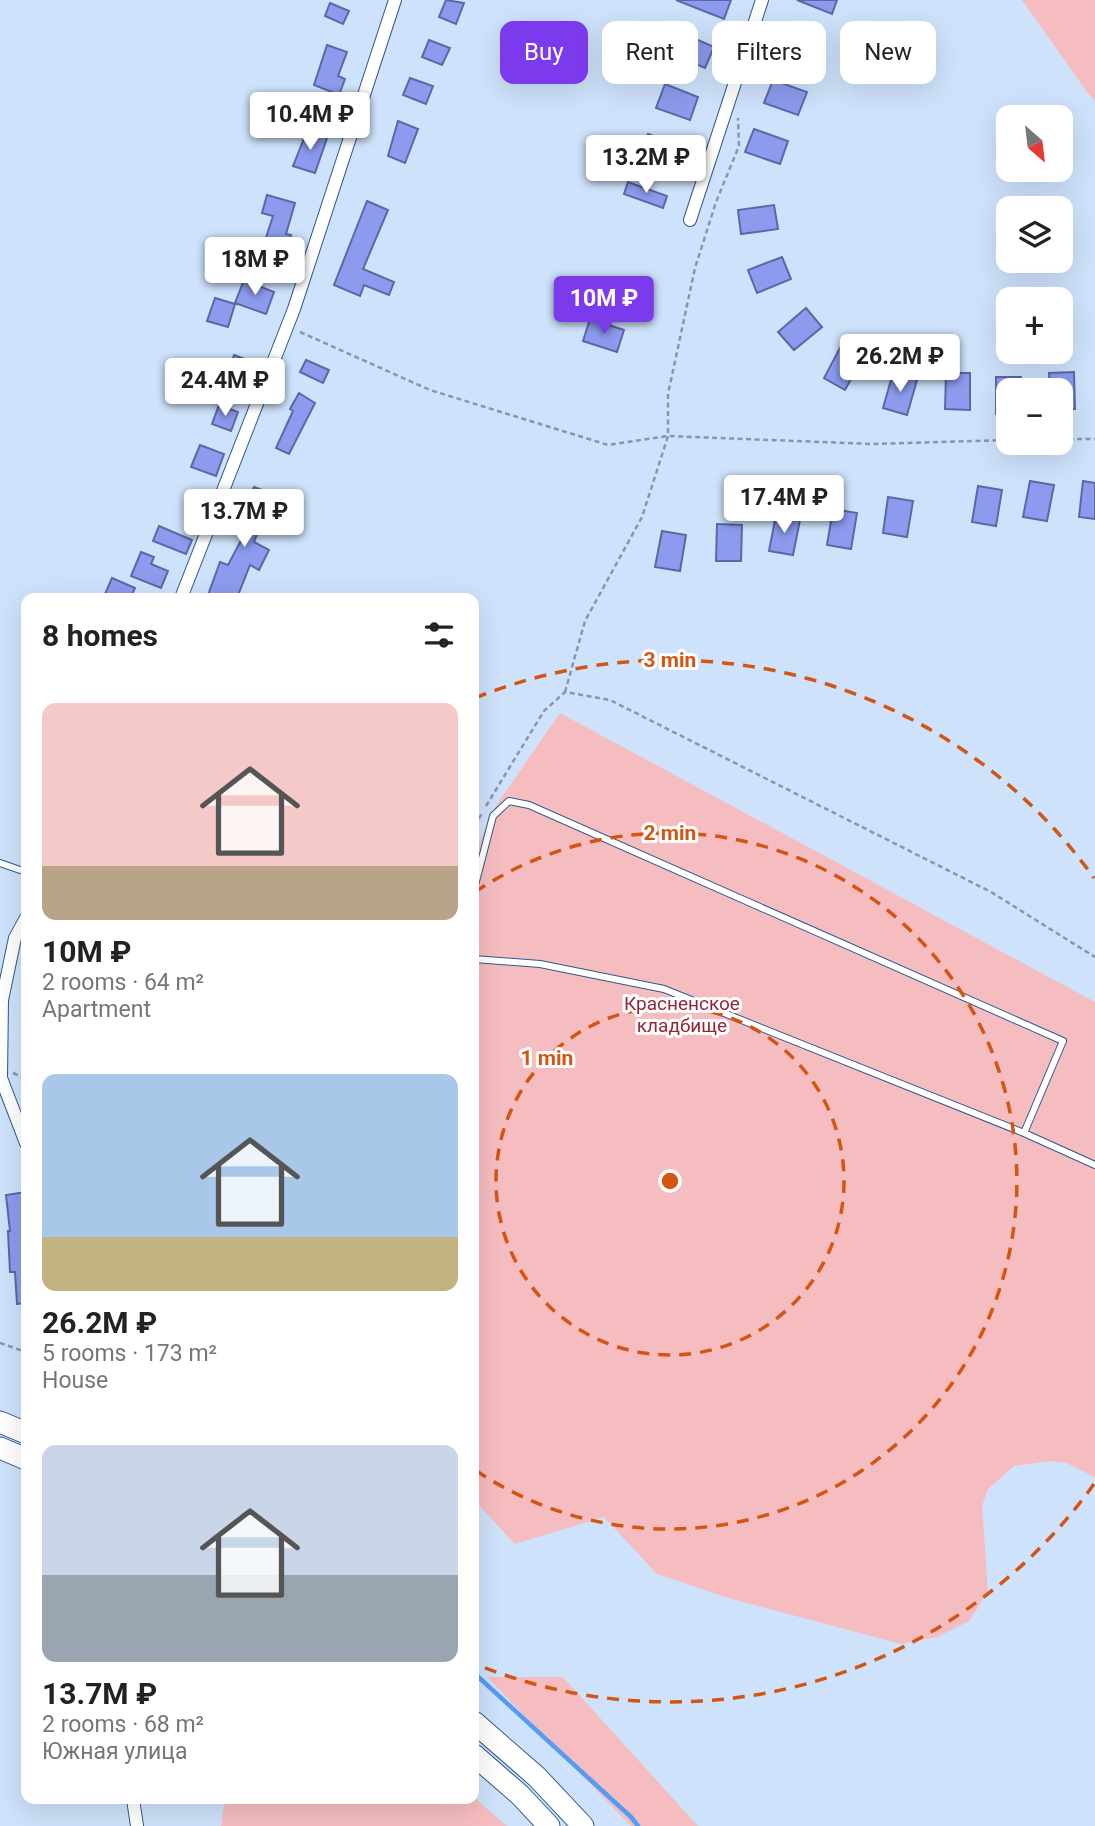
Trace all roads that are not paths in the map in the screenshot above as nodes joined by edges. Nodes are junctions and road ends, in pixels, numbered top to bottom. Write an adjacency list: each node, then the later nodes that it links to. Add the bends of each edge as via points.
1 (395, 0): 4 (street, via 287,326)
2 (762, 0): 3 (street)
3 (690, 220)
4 (183, 593)
5 (0, 863): 6 (lane)
6 (21, 870)
7 (479, 870): 12 (lane, via 493,816 509,801 529,805 1063,1041)
8 (21, 927): 10 (street, via 2,1000)
9 (479, 959): 12 (lane, via 540,964 664,989)
10 (1, 1064): 11 (street, via 1,1078)
11 (21, 1130)
12 (1024, 1133): 13 (lane)
13 (1095, 1165)
14 (0, 1422): 15 (main road)
15 (21, 1431)
16 (0, 1448): 17 (main road)
17 (21, 1457)
18 (479, 1726): 23 (main road, via 537,1777)
19 (479, 1759): 22 (main road)
20 (134, 1804): 21 (street)
21 (137, 1826)
22 (549, 1826)
23 (583, 1826)

